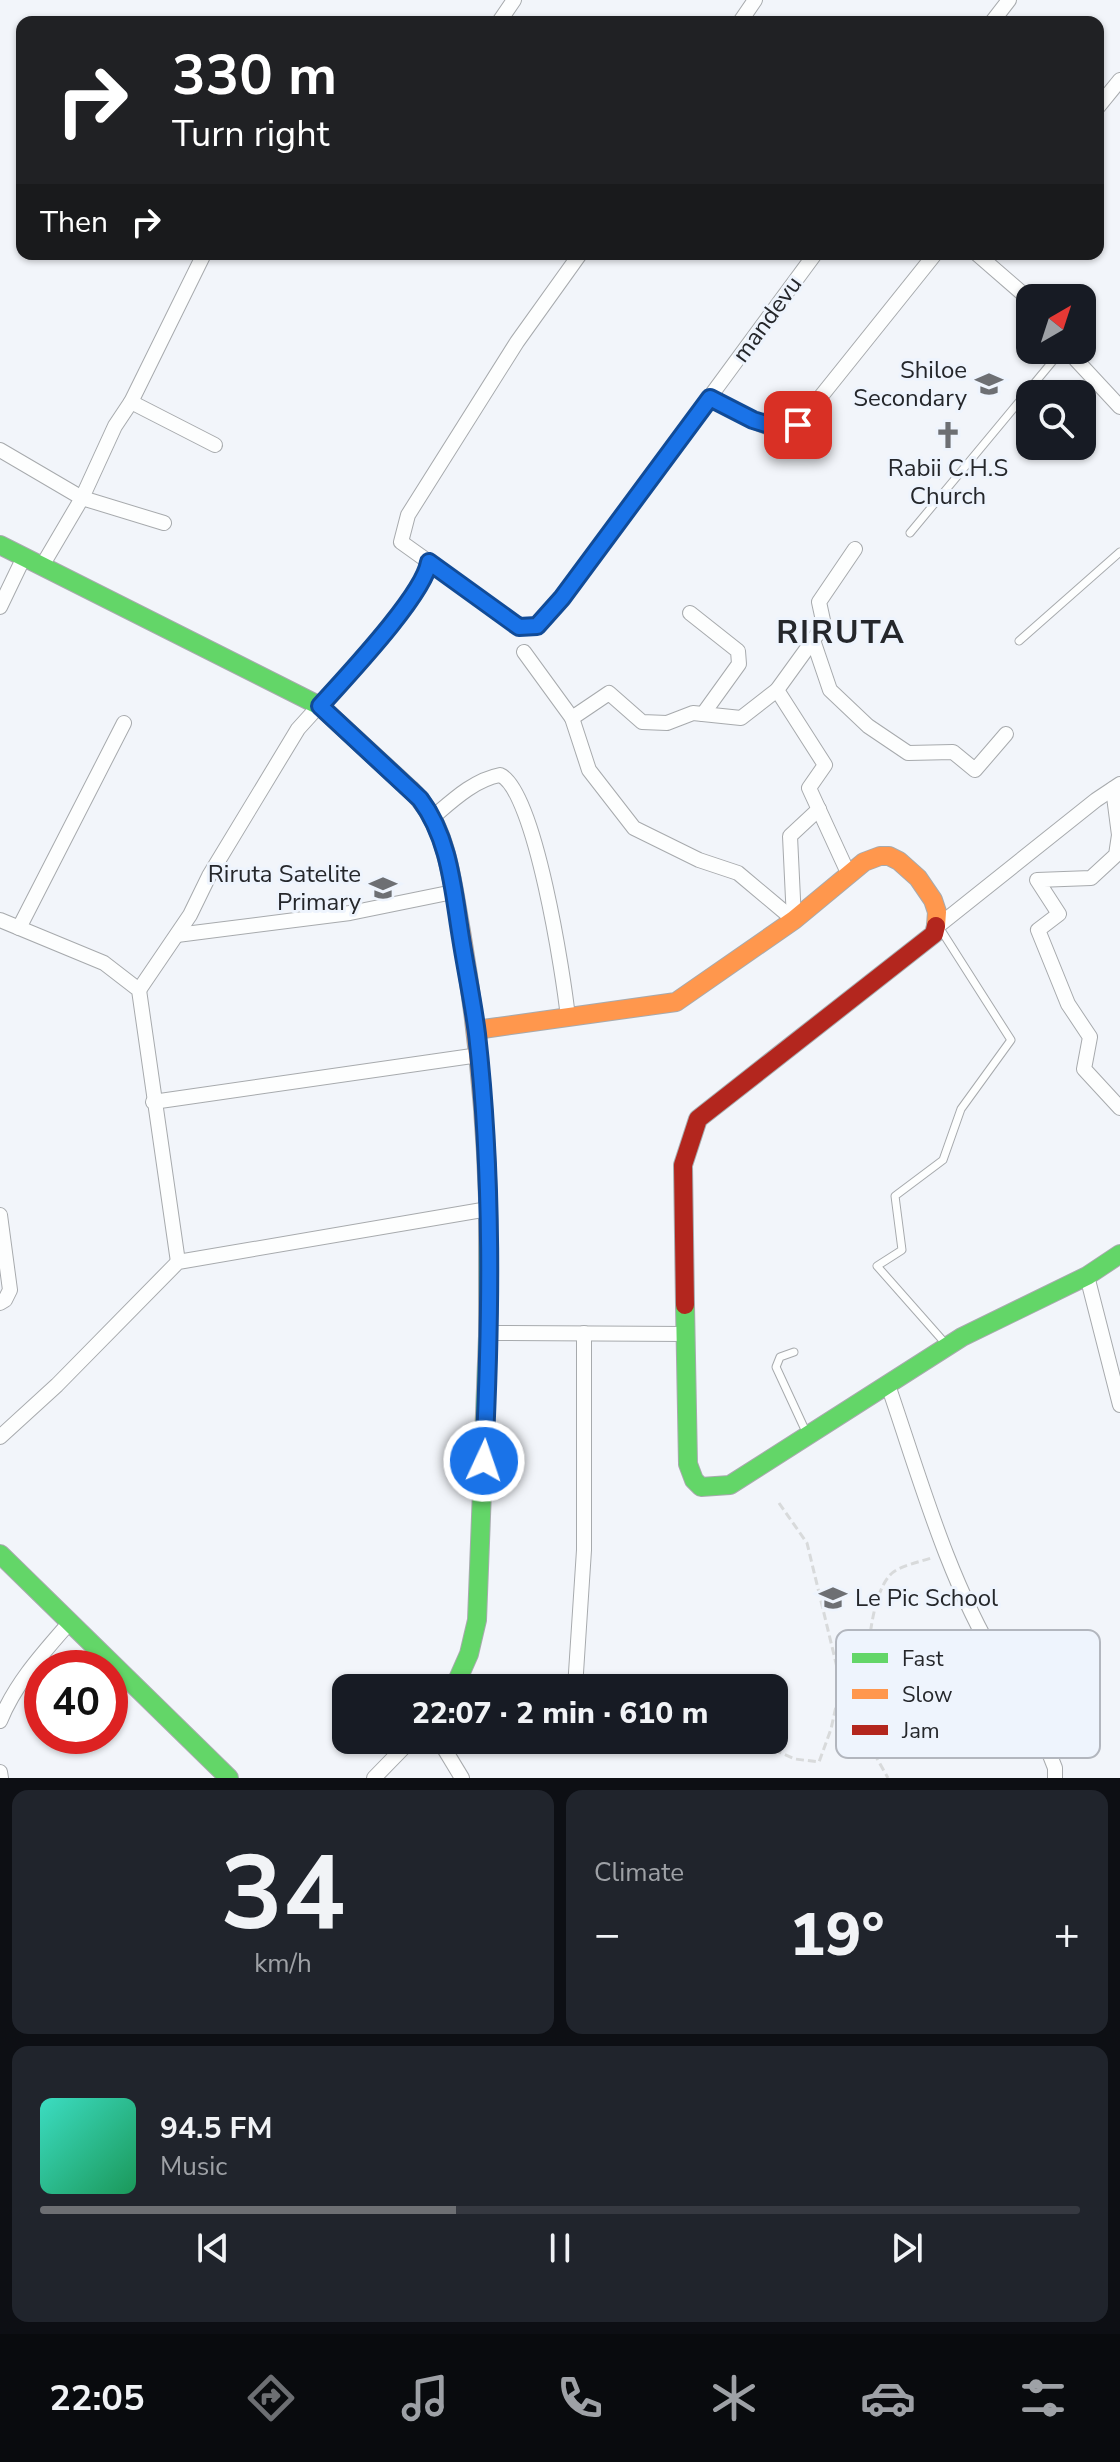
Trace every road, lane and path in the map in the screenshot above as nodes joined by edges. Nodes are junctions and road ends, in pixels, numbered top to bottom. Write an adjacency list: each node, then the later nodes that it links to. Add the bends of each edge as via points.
1 (1009, 0): 2 (street)
2 (997, 16)
3 (1120, 80): 4 (street)
4 (1104, 100)
5 (201, 260): 14 (street)
6 (576, 260): 25 (street, mandevu, via 408,515 401,542)
7 (811, 260): 13 (street, mandevu)
8 (930, 260): 13 (street, via 789,431)
9 (984, 260): 10 (street)
10 (1016, 288)
11 (1052, 364): 20 (lane)
12 (1078, 364): 15 (street)
13 (710, 398): 25 (street, mandevu, via 537,626 519,627)
14 (131, 402): 16 (street); 18 (street)
15 (1120, 407)
16 (215, 445)
17 (0, 450): 18 (street)
18 (82, 498): 19 (street); 26 (street)
19 (164, 523)
20 (910, 533)
21 (0, 545): 24 (street)
22 (855, 549): 29 (street, via 819,602 824,625)
23 (1120, 552): 30 (lane)
24 (24, 557): 26 (street); 27 (street)
25 (429, 562): 33 (street, via 422,582)
26 (42, 566): 33 (street)
27 (0, 607)
28 (690, 613): 34 (street, via 738,651 739,664)
29 (813, 640): 32 (street); 37 (street, via 830,690 868,726 908,753 953,752 975,770)
30 (1019, 641)
31 (524, 652): 35 (street)
32 (777, 690): 34 (street, via 741,718); 39 (street, via 825,765 809,788)
33 (320, 706): 40 (street); 47 (street, via 298,729)
34 (703, 714): 35 (street, via 667,723 642,722 609,693)
35 (572, 718): 44 (street, via 589,770 634,828 738,873)
36 (124, 723): 46 (street)
37 (1006, 734)
38 (1117, 786): 45 (street); 53 (street, via 1116,855 1091,878 1037,880 1059,914 1038,930 1068,1004 1090,1037 1084,1069)
39 (819, 809): 41 (street); 44 (street, via 790,836)
40 (433, 817): 42 (street); 49 (street, via 491,777 500,775 512,783 537,849)
41 (849, 875): 44 (street); 45 (street, via 875,857 888,856 907,866 929,892)
42 (453, 892): 47 (street, via 350,913); 50 (street)
43 (0, 920): 46 (street)
44 (794, 920): 49 (street, via 676,1002)
45 (938, 926): 62 (street, via 698,1119 683,1165); 63 (lane, via 1011,1040 961,1109 943,1160 895,1196 902,1250 877,1266)
46 (19, 928): 48 (street, via 104,963)
47 (177, 935): 48 (street)
48 (139, 990): 52 (street)
49 (568, 1018): 50 (street)
50 (476, 1030): 51 (street)
51 (479, 1055): 52 (street); 54 (street)
52 (153, 1102): 57 (street)
53 (1120, 1108)
54 (488, 1209): 57 (street); 60 (street)
55 (0, 1215): 59 (street, via 10,1290)
56 (1120, 1254): 58 (street)
57 (178, 1262): 68 (street)
58 (1087, 1276): 63 (street); 66 (street)
59 (0, 1303)
60 (490, 1333): 61 (street); 78 (street, via 477,1620)
61 (584, 1333): 62 (street); 79 (street, via 584,1550)
62 (686, 1334): 67 (street, via 688,1464 701,1487 730,1485)
63 (948, 1346): 65 (street)
64 (794, 1352): 67 (lane, via 780,1357 776,1367)
65 (888, 1385): 67 (street); 70 (street)
66 (1120, 1405)
67 (808, 1436)
68 (0, 1437)
69 (779, 1503): 77 (path, via 807,1543)
70 (946, 1552): 73 (street); 74 (path, via 891,1574)
71 (0, 1554): 72 (street)
72 (70, 1622): 81 (street, via 26,1672); 87 (street)
73 (976, 1626): 75 (path); 76 (street)
74 (872, 1630)
75 (967, 1630)
76 (978, 1630)
77 (836, 1663)
78 (460, 1674)
79 (576, 1674)
80 (836, 1706): 84 (path, via 819,1762)
81 (0, 1721)
82 (397, 1754): 88 (street)
83 (447, 1754): 89 (street)
84 (784, 1754)
85 (877, 1758): 90 (path)
86 (1051, 1758): 91 (street)
87 (229, 1778)
88 (374, 1778)
89 (462, 1778)
90 (888, 1778)
91 (1055, 1778)

